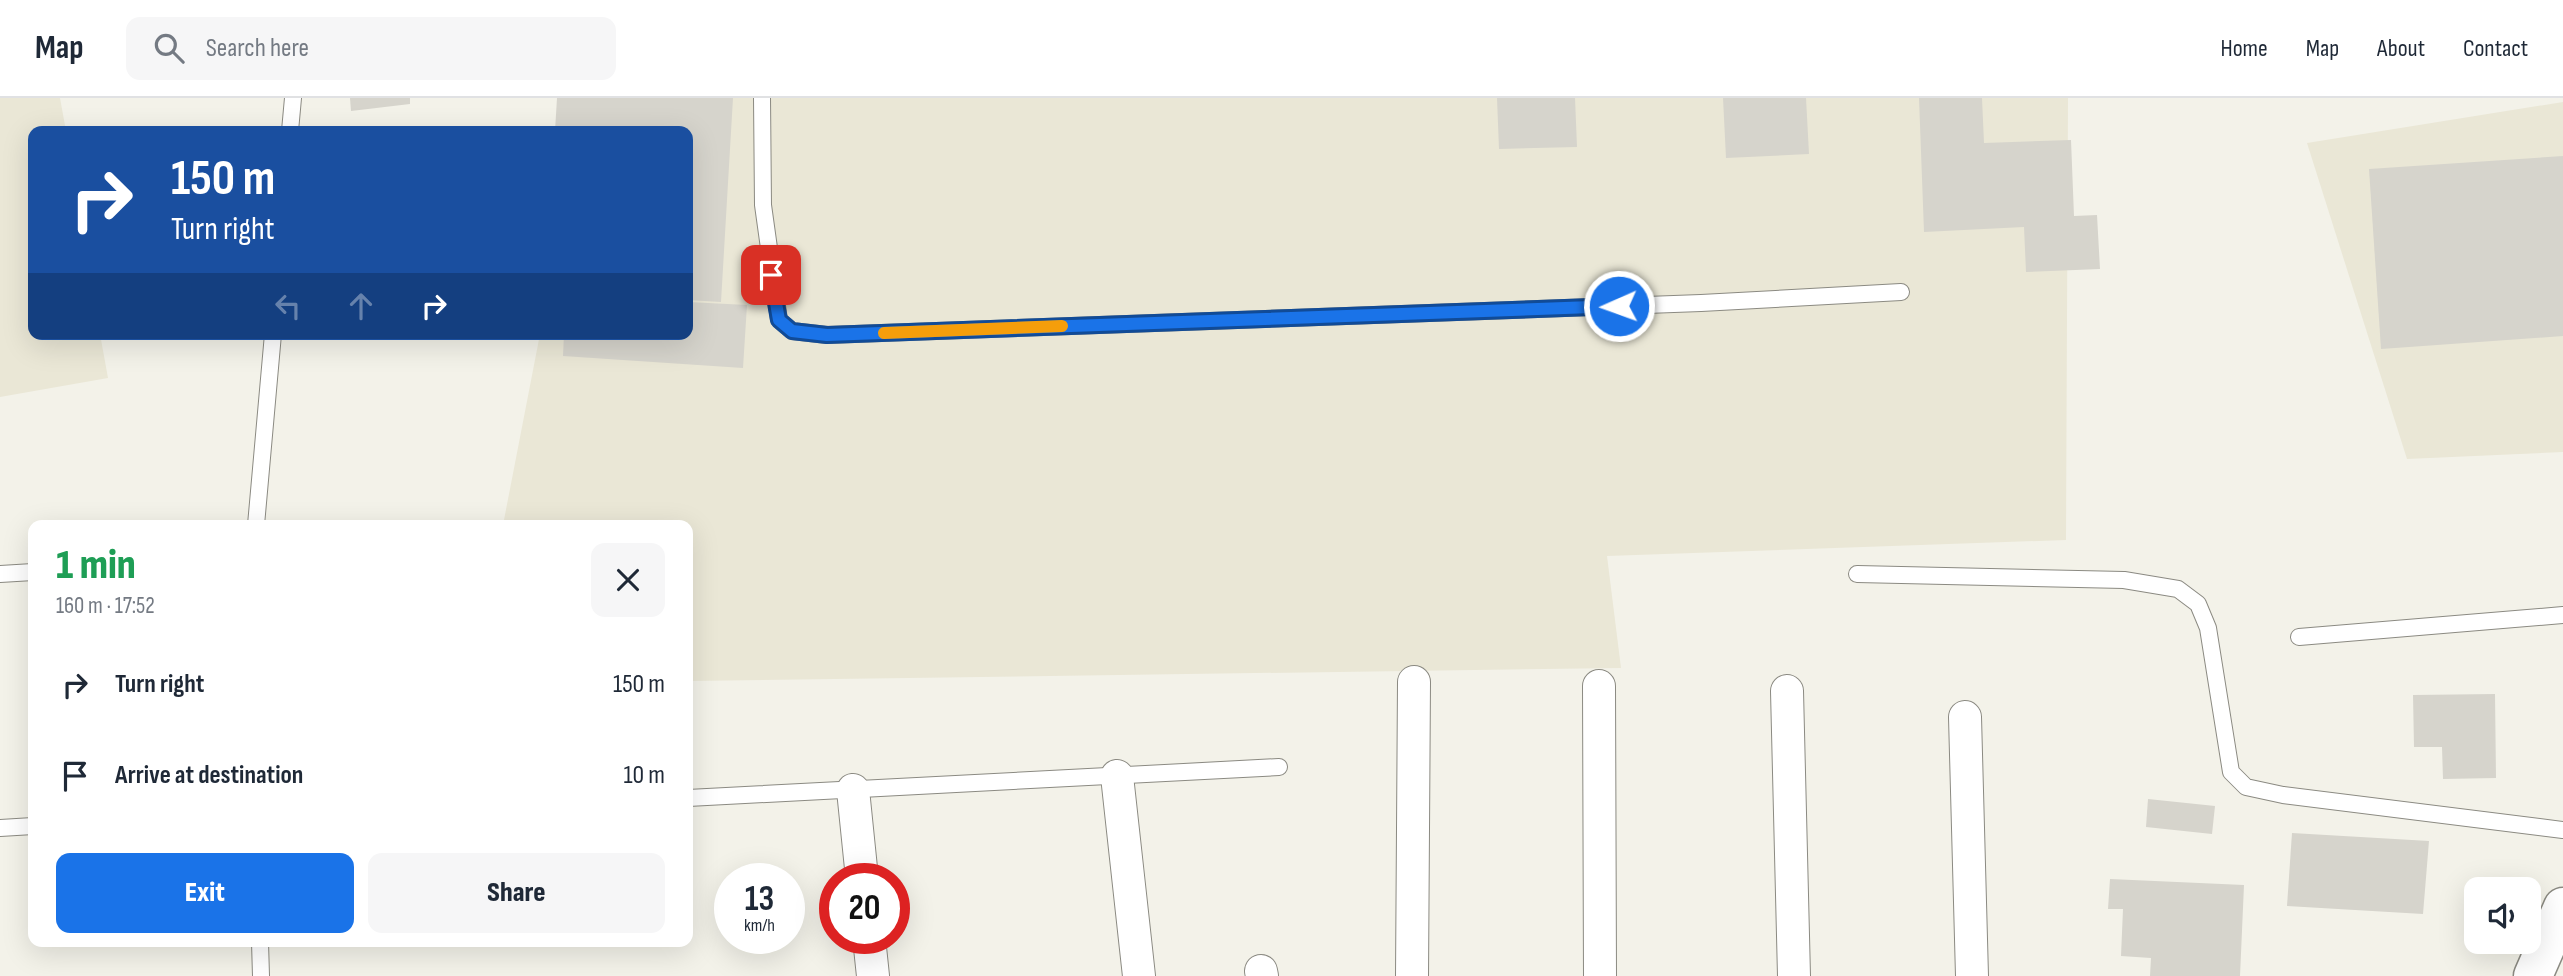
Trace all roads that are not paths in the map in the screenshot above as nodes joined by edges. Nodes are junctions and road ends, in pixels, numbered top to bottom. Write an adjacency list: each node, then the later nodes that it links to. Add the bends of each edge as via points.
1 (293, 98): 3 (lane)
2 (762, 98): 4 (lane, via 763,205 774,299 779,320 792,331 827,335)
3 (290, 126)
4 (1901, 292)
5 (271, 340): 6 (lane)
6 (256, 520)
7 (28, 572): 8 (lane)
8 (0, 574)
9 (1857, 574): 22 (lane, via 2124,580 2178,589 2198,604 2208,628 2231,772 2246,787)
10 (2563, 615): 11 (lane)
11 (2299, 637)
12 (1414, 682): 30 (street)
13 (1600, 686): 31 (street)
14 (1787, 691): 32 (street)
15 (1965, 717): 33 (street)
16 (1279, 767): 17 (lane)
17 (1117, 776): 18 (lane); 29 (street)
18 (853, 790): 19 (lane); 23 (street)
19 (693, 798)
20 (28, 826): 21 (lane)
21 (0, 828)
22 (2563, 830)
23 (860, 863)
24 (2563, 906): 34 (street)
25 (260, 947): 27 (lane)
26 (871, 954): 28 (street)
27 (261, 976)
28 (873, 976)
29 (1139, 976)
30 (1412, 976)
31 (1600, 976)
32 (1794, 976)
33 (1972, 976)
34 (2533, 976)

